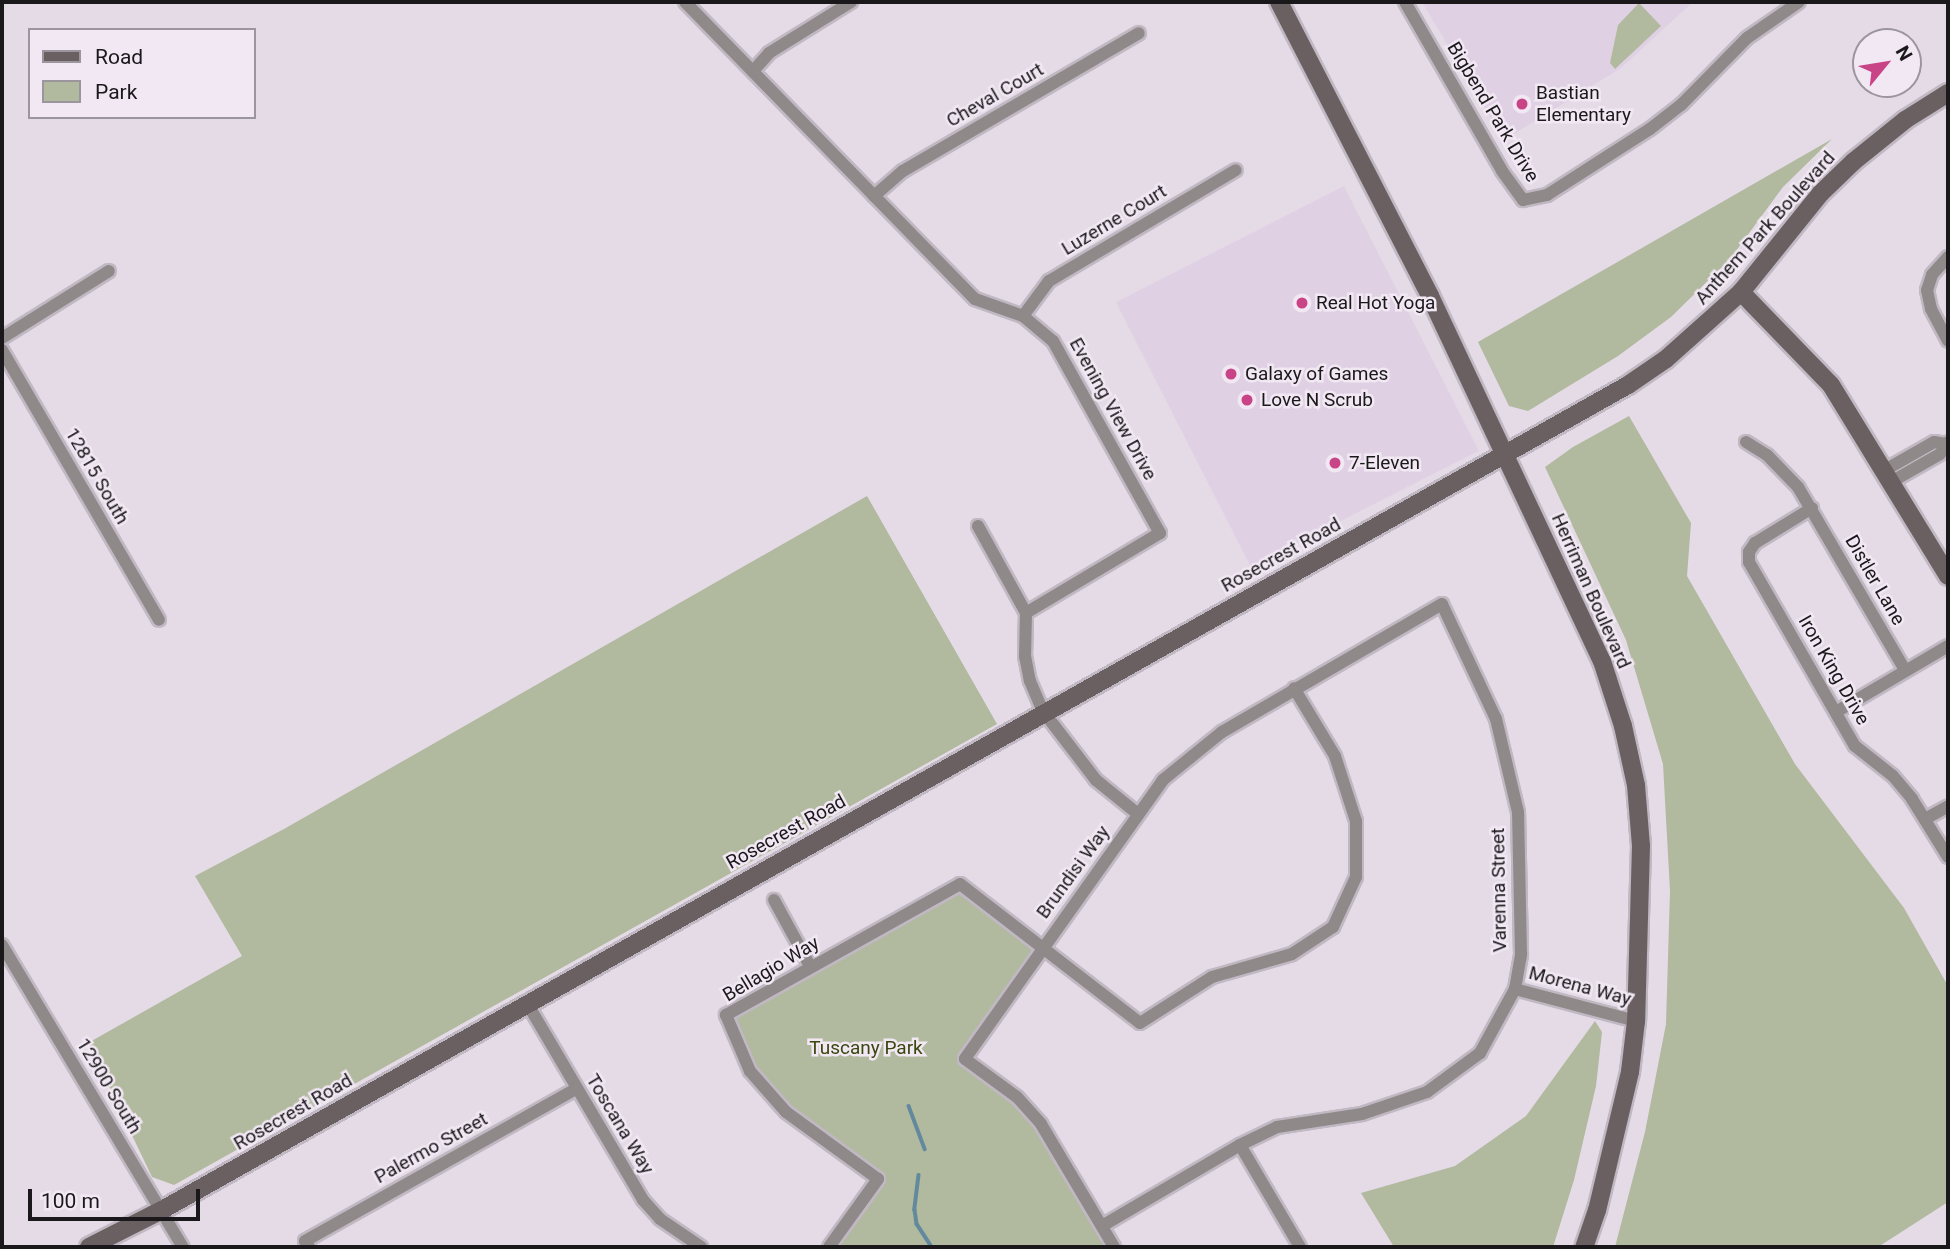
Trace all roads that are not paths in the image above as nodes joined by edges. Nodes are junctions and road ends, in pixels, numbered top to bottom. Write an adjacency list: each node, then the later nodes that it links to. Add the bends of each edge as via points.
1 (685, 2): 7 (street, Evening View Drive)
2 (851, 2): 7 (street, via 769,53)
3 (1279, 2): 20 (main road, Herriman Boulevard, via 1375,183)
4 (1405, 2): 5 (street, Bigbend Park Drive, via 1523,200 1547,195 1650,129 1754,32)
5 (1799, 2)
6 (1139, 33): 10 (street, Cheval Court, via 903,171)
7 (753, 71): 10 (street, Evening View Drive)
8 (1948, 93): 13 (main road, Anthem Park Boulevard, via 1905,120 1837,177)
9 (1236, 170): 14 (street, Luzerne Court, via 1049,281)
10 (874, 196): 14 (street, Evening View Drive, via 975,299)
11 (1948, 257): 16 (street, via 1932,275 1927,290 1931,309)
12 (109, 271): 15 (street)
13 (1741, 292): 20 (main road, Anthem Park Boulevard, via 1666,359); 21 (main road, via 1832,385)
14 (1023, 316): 26 (street, Evening View Drive, via 1052,341 1160,533)
15 (2, 338)
16 (1948, 341)
17 (2, 350): 27 (street, 12815 South)
18 (1746, 442): 22 (street, Distler Lane, via 1767,455)
19 (1947, 443): 21 (street, via 1934,442)
20 (1505, 456): 31 (main road, Rosecrest Road); 43 (main road, Herriman Boulevard, via 1602,661 1623,726 1636,785 1641,846)
21 (1888, 476): 24 (main road)
22 (1812, 508): 29 (street, Distler Lane); 32 (street, Iron King Drive, via 1755,543 1749,562)
23 (978, 526): 26 (street)
24 (1948, 576)
25 (1442, 604): 30 (street, Brundisi Way); 41 (street, Varenna Street, via 1496,719 1518,812 1521,954)
26 (1026, 613): 31 (street, via 1025,656)
27 (159, 620)
28 (1948, 646): 29 (street)
29 (1905, 670): 32 (street)
30 (1294, 688): 34 (street, Brundisi Way, via 1222,732 1172,772); 39 (street, via 1335,756 1356,821 1356,877 1333,927 1292,954 1212,977 1140,1023)
31 (1043, 711): 34 (street, via 1096,780); 42 (main road, Rosecrest Road)
32 (1836, 712): 35 (street, Iron King Drive, via 1855,746 1893,776)
33 (1948, 806): 35 (street)
34 (1138, 814): 39 (street, Brundisi Way)
35 (1926, 819): 36 (street, Iron King Drive)
36 (1948, 857)
37 (774, 900): 40 (street)
38 (2, 944): 46 (street, 12900 South)
39 (1041, 948): 40 (street, Bellagio Way, via 960,884); 47 (street, Brundisi Way, via 965,1059 1017,1097 1041,1124)
40 (810, 966): 52 (street, Bellagio Way, via 726,1015 750,1071 786,1112 878,1179)
41 (1515, 989): 43 (street, Morena Way); 45 (street, Varenna Street, via 1480,1053 1427,1092 1362,1114 1277,1127)
42 (527, 1003): 44 (street, Toscana Way); 46 (main road, Rosecrest Road)
43 (1636, 1021): 55 (main road, Herriman Boulevard, via 1630,1072)
44 (576, 1089): 48 (street, Palermo Street); 51 (street, Toscana Way, via 643,1200 660,1219)
45 (1240, 1145): 47 (street, Varenna Street); 54 (street)
46 (162, 1210): 49 (main road, Rosecrest Road); 50 (street, 12900 South)
47 (1102, 1226): 53 (street, Brundisi Way)
48 (307, 1244)
49 (89, 1247)
50 (183, 1247)
51 (701, 1247)
52 (829, 1247)
53 (1114, 1247)
54 (1300, 1247)
55 (1584, 1247)

